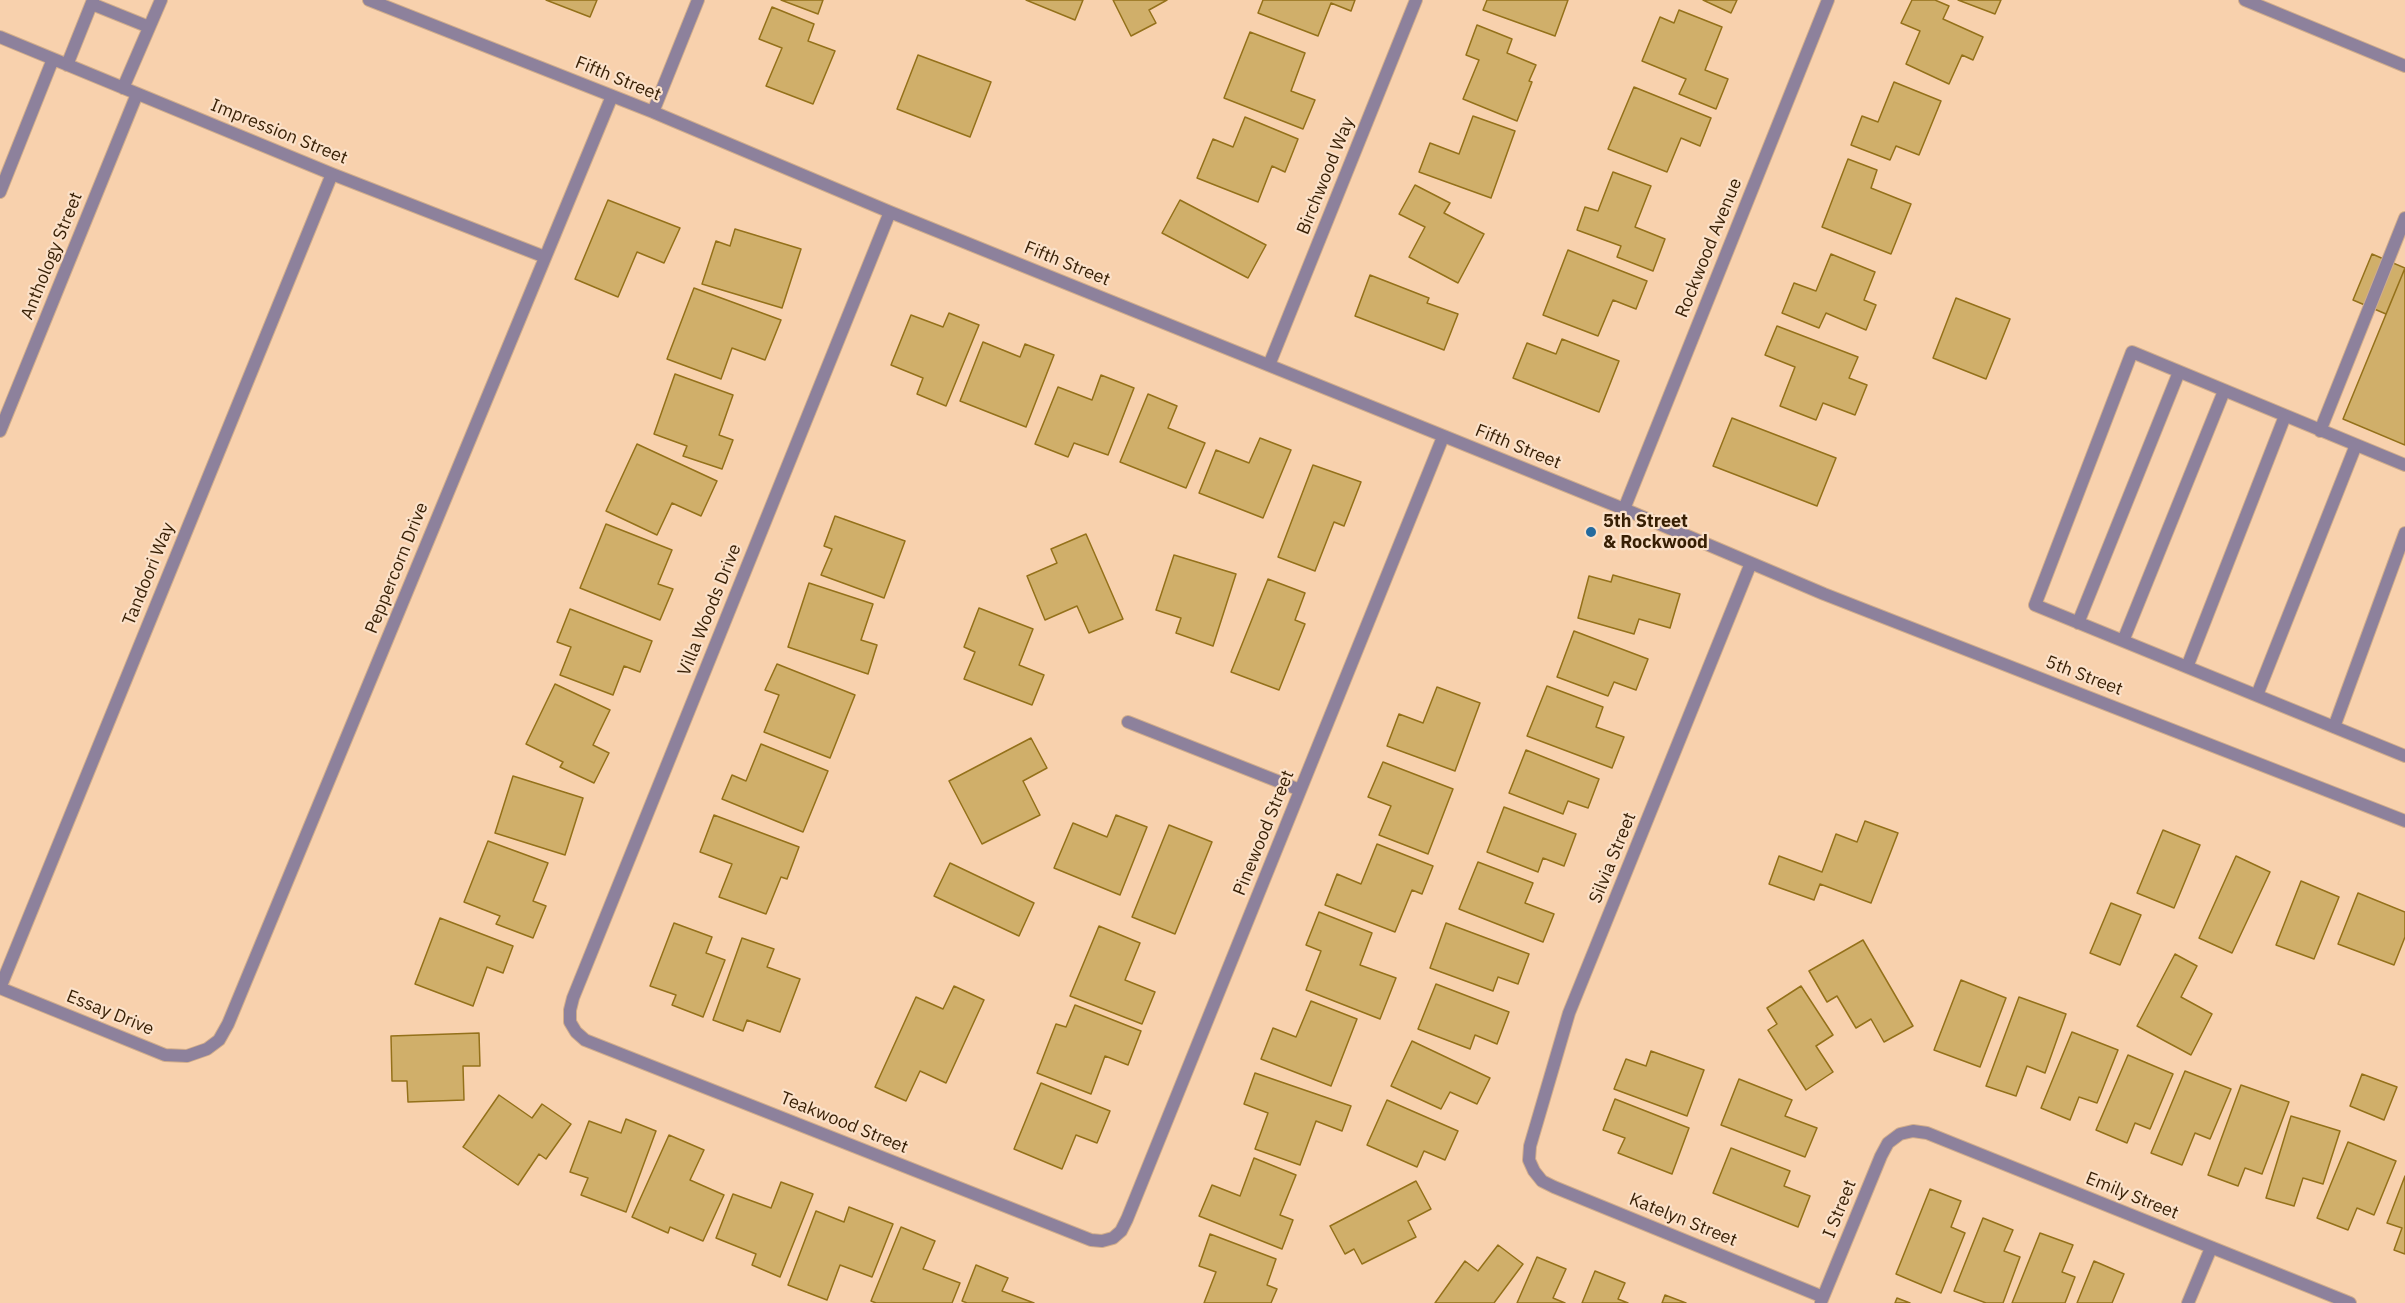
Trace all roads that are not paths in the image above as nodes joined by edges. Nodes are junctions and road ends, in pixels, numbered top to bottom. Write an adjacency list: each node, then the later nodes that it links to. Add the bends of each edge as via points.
1 (161, 0): 8 (street)
2 (369, 0): 15 (street, Fifth Street)
3 (698, 0): 16 (street)
4 (1416, 0): 22 (street, Birchwood Way)
5 (1828, 0): 31 (street, Rockwood Avenue)
6 (2245, 0): 12 (street)
7 (92, 2): 8 (street); 11 (street)
8 (149, 27): 13 (street)
9 (0, 37): 10 (street, Impression Street)
10 (53, 59): 11 (street, Impression Street); 18 (street)
11 (67, 65): 13 (street, Impression Street)
12 (2405, 66)
13 (123, 88): 14 (street, Impression Street)
14 (137, 94): 17 (street, Impression Street); 26 (street, Anthology Street)
15 (612, 96): 16 (street, Fifth Street); 21 (street, Peppercorn Drive)
16 (653, 112): 19 (street, Fifth Street)
17 (332, 174): 21 (street, Impression Street); 43 (street, Tandoori Way)
18 (0, 192)
19 (890, 212): 22 (street, Fifth Street); 44 (street, Villa Woods Drive, via 573,998)
20 (2405, 218): 27 (street)
21 (545, 257): 45 (street, Peppercorn Drive, via 228,1024 219,1040)
22 (1269, 365): 28 (street, Fifth Street)
23 (2179, 372): 24 (street); 34 (street); 34 (street, via 2132,352 2035,605)
24 (2224, 391): 25 (street); 35 (street)
25 (2285, 416): 27 (street); 36 (street)
26 (0, 431)
27 (2320, 431): 29 (street)
28 (1443, 437): 31 (street, Fifth Street); 41 (street, Pinewood Street)
29 (2356, 445): 30 (street); 37 (street)
30 (2405, 465)
31 (1624, 509): 33 (street, Fifth Street)
32 (2405, 533): 39 (street)
33 (1751, 563): 42 (street, 5th Street); 47 (street, Silvia Street, via 1569,1013 1530,1146 1529,1160)
34 (2078, 622): 35 (street)
35 (2123, 641): 36 (street)
36 (2187, 667): 37 (street)
37 (2257, 696): 39 (street)
38 (1128, 722): 41 (street)
39 (2334, 727): 40 (street)
40 (2404, 752)
41 (1300, 790): 48 (street, Pinewood Street, via 1127,1219)
42 (2405, 821)
43 (0, 988): 45 (street, Essay Drive, via 165,1055 187,1056)
44 (570, 1022): 48 (street, Teakwood Street, via 585,1040 607,1049 1091,1240)
45 (207, 1049)
46 (1900, 1134): 49 (street, Emily Street, via 1927,1133); 50 (street, I Street, via 1888,1143 1881,1156)
47 (1534, 1171): 50 (street, Katelyn Street, via 1554,1187)
48 (1113, 1238)
49 (2211, 1248): 51 (street); 52 (street, Emily Street)
50 (1822, 1300)
51 (2188, 1303)
52 (2350, 1303)

